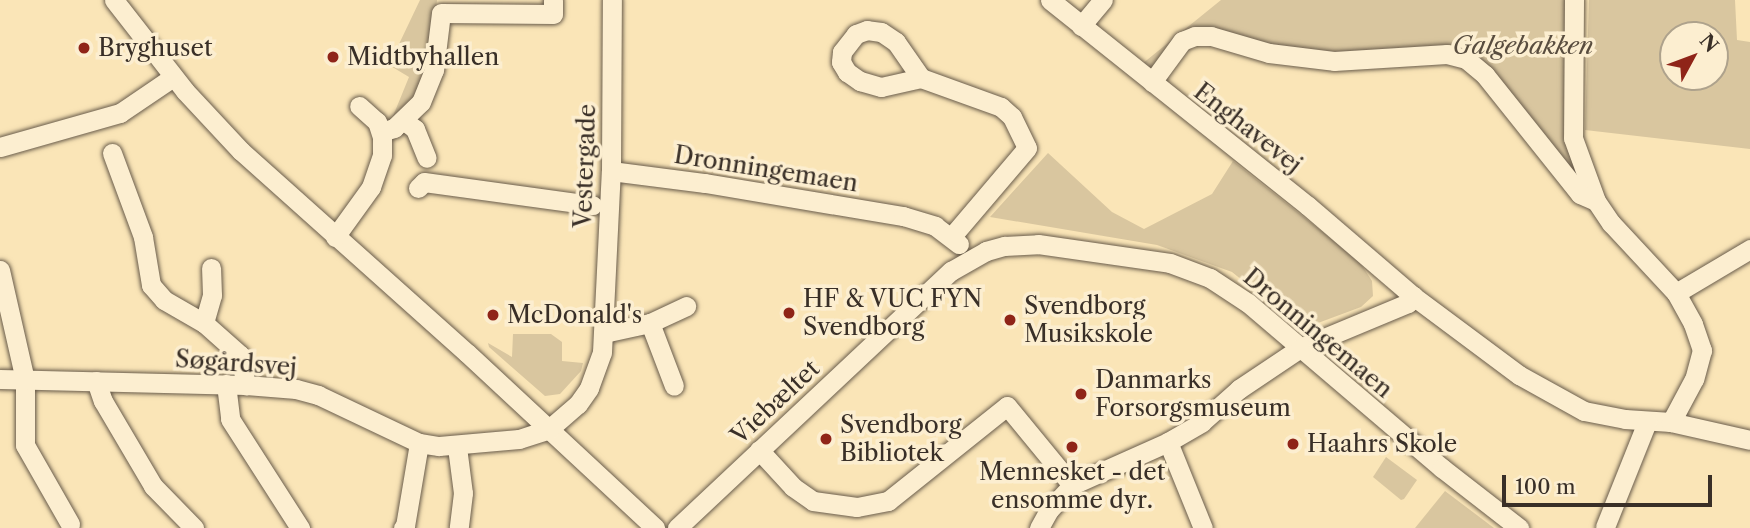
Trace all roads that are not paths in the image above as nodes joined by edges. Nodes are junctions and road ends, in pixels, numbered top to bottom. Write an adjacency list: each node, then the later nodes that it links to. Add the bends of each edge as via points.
1 (114, 0): 9 (street)
2 (553, 0): 7 (street, via 552,15)
3 (612, 0): 18 (street, Vestergade)
4 (1050, 0): 8 (street, Enghavevej)
5 (1103, 0): 8 (street)
6 (1574, 0): 20 (street, via 1573,138)
7 (442, 6): 13 (street, via 434,70 421,102)
8 (1081, 26): 11 (street, Enghavevej)
9 (173, 77): 15 (street, via 120,113); 23 (street, via 241,151)
10 (921, 78): 22 (street, via 1001,107 1012,117 1027,148)
11 (1152, 82): 20 (street, via 1182,41 1195,36 1211,36 1269,53 1334,61 1447,54 1466,59 1485,75 1580,194); 29 (street, Enghavevej)
12 (359, 106): 14 (street, via 373,117)
13 (403, 120): 14 (street); 17 (street, via 415,129)
14 (381, 132): 23 (street, via 382,155 374,180)
15 (0, 147)
16 (112, 153): 31 (street, via 143,237 151,285 164,300)
17 (427, 158)
18 (611, 171): 22 (street, Dronningemaen, via 903,216); 33 (street, Vestergade)
19 (418, 188): 21 (street, via 424,182)
20 (1596, 201): 28 (street)
21 (592, 205)
22 (952, 236): 25 (street, Dronningemaen)
23 (335, 237): 43 (street)
24 (1750, 249): 28 (street)
25 (971, 257): 34 (street, Dronningemaen, via 1004,246 1038,244 1170,263 1228,289); 48 (street, Viebæltet)
26 (211, 268): 31 (street, via 212,295)
27 (0, 270): 36 (street)
28 (1676, 293): 42 (street, via 1702,350 1694,379)
29 (1413, 296): 34 (street, via 1408,303); 41 (street, Enghavevej, via 1508,368 1565,403 1604,416)
30 (686, 306): 32 (street)
31 (204, 323): 39 (street, via 240,355)
32 (650, 323): 33 (street); 40 (street)
33 (604, 332): 43 (street, Vestergade, via 600,361 589,388)
34 (1300, 348): 45 (street); 60 (street, Dronningemaen)
35 (0, 379): 36 (street, Søgårdsvej)
36 (25, 380): 37 (street, Søgårdsvej); 50 (street, via 25,445)
37 (96, 381): 38 (street, Søgårdsvej); 52 (street, via 153,485)
38 (226, 384): 39 (street, Søgårdsvej); 53 (street, via 230,419)
39 (246, 385): 46 (street, Søgårdsvej, via 318,395)
40 (674, 386)
41 (1647, 422): 42 (street, Enghavevej); 51 (street)
42 (1671, 422): 44 (street, Enghavevej)
43 (549, 429): 47 (street, Søgårdsvej, via 519,439); 56 (street)
44 (1750, 440)
45 (1168, 442): 49 (street); 59 (street)
46 (419, 443): 47 (street, Søgårdsvej); 54 (street)
47 (457, 447): 55 (street, via 463,493)
48 (759, 450): 49 (street, via 793,487 813,501 857,507 888,501 1007,406); 57 (street, Viebæltet)
49 (1072, 485): 58 (street)
50 (70, 524)
51 (1605, 527)
52 (194, 528)
53 (300, 528)
54 (402, 528)
55 (459, 528)
56 (655, 528)
57 (677, 528)
58 (1039, 528)
59 (1203, 528)
60 (1519, 528)

